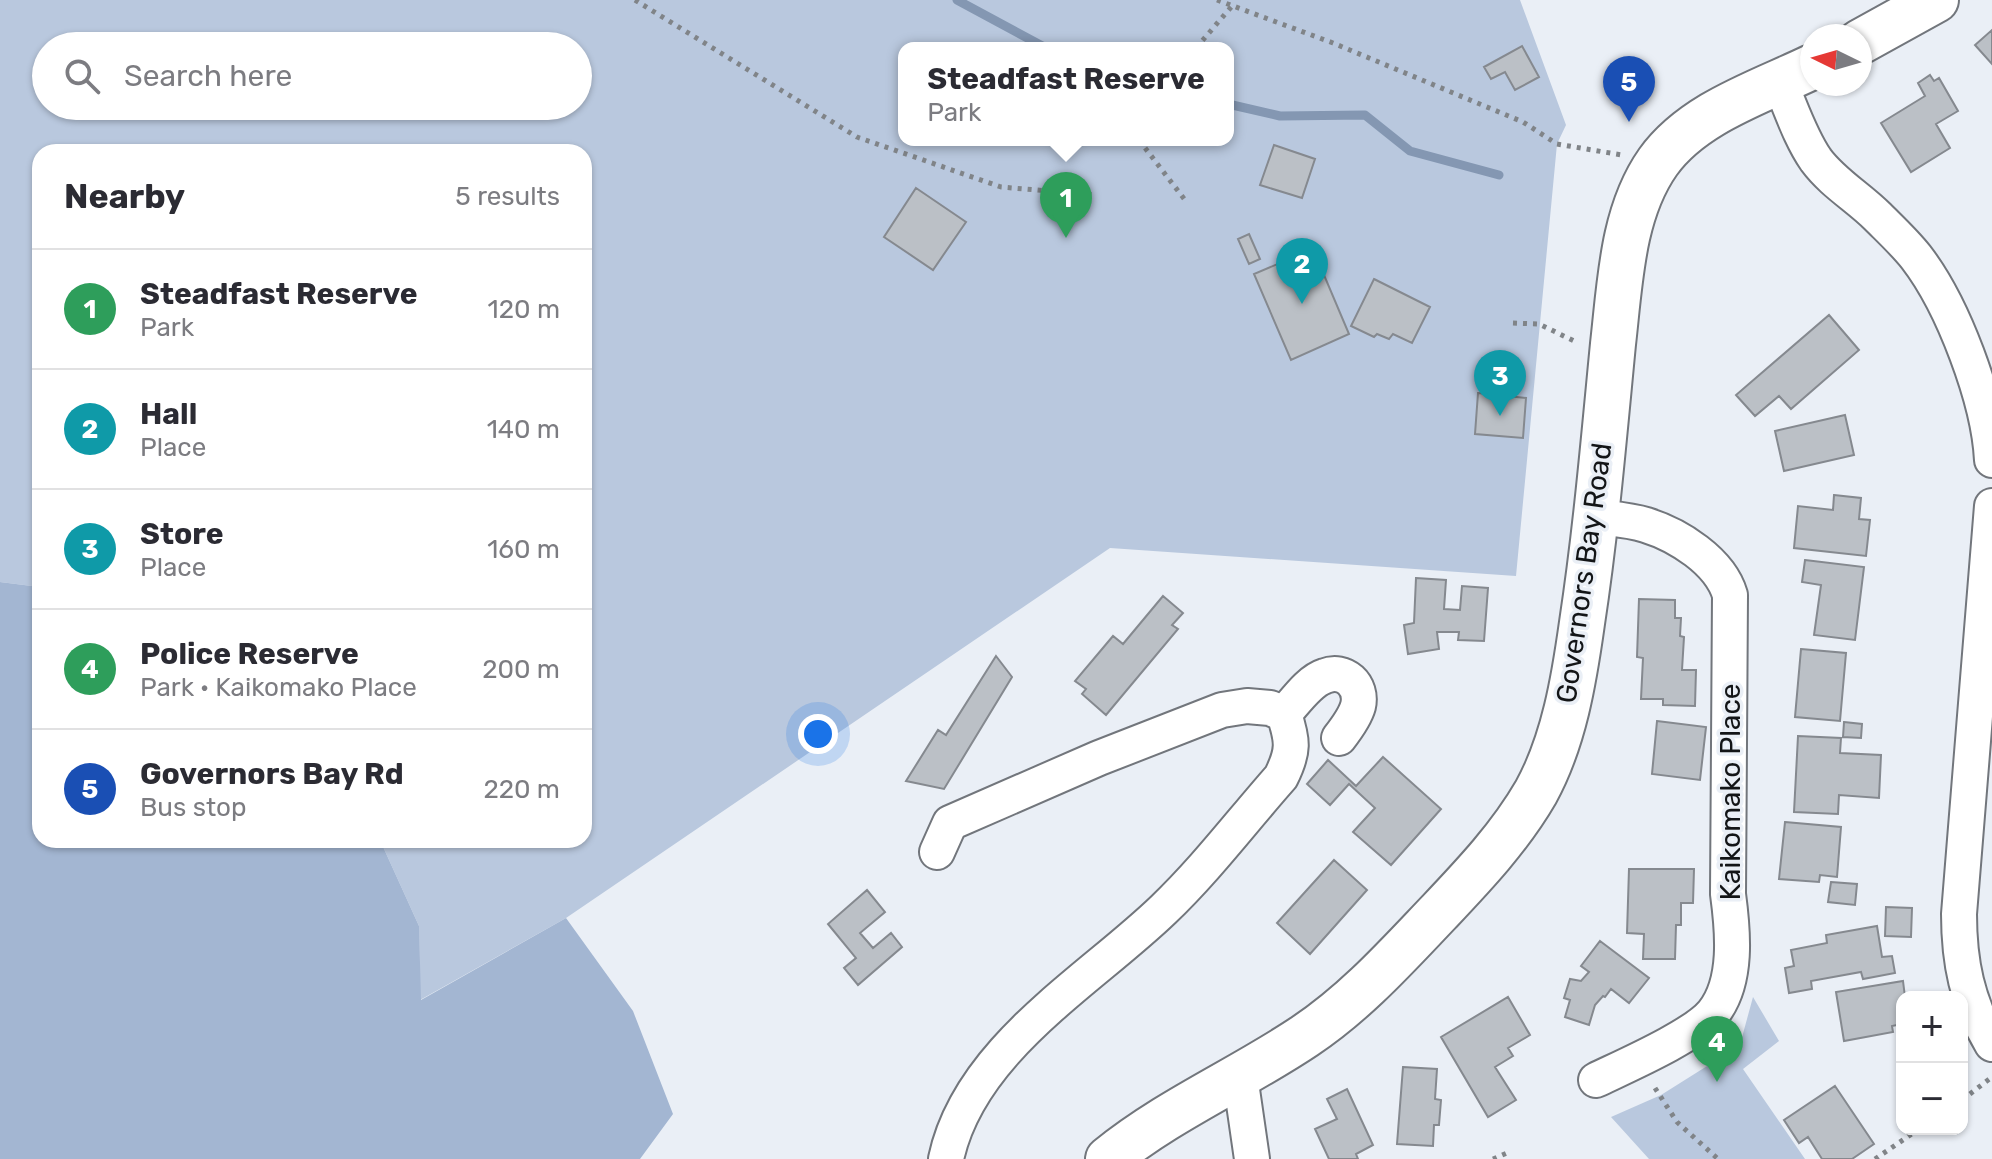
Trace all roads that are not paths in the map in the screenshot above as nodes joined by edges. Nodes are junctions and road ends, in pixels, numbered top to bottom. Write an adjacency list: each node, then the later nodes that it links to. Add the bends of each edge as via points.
1 (1936, 0): 2 (main road)
2 (1872, 35)
3 (1796, 75): 4 (street, via 1814,157 1917,258 1943,302 1984,408); 7 (main road, Governors Bay Road, via 1683,135 1640,193 1626,241)
4 (1992, 447): 5 (street)
5 (1992, 460)
6 (1992, 506): 11 (street, via 1959,914 1968,994)
7 (1597, 517): 12 (main road, Governors Bay Road, via 1567,709 1536,791 1492,853 1387,967 1307,1035); 13 (street, Kaikomako Place, via 1646,525 1669,535 1710,562 1727,584 1732,925 1730,973 1715,1011 1703,1023)
8 (1284, 714): 9 (street, via 1321,676 1349,677 1358,691 1358,705); 10 (street, via 1247,706 1222,710 1150,737 950,823); 14 (street, via 1292,739 1281,777 1177,896 999,1059 965,1105)
9 (1339, 738)
10 (937, 852)
11 (1992, 1044)
12 (1240, 1076): 15 (main road, Governors Bay Road); 16 (street)
13 (1596, 1080)
14 (946, 1159)
15 (1108, 1159)
16 (1252, 1159)

